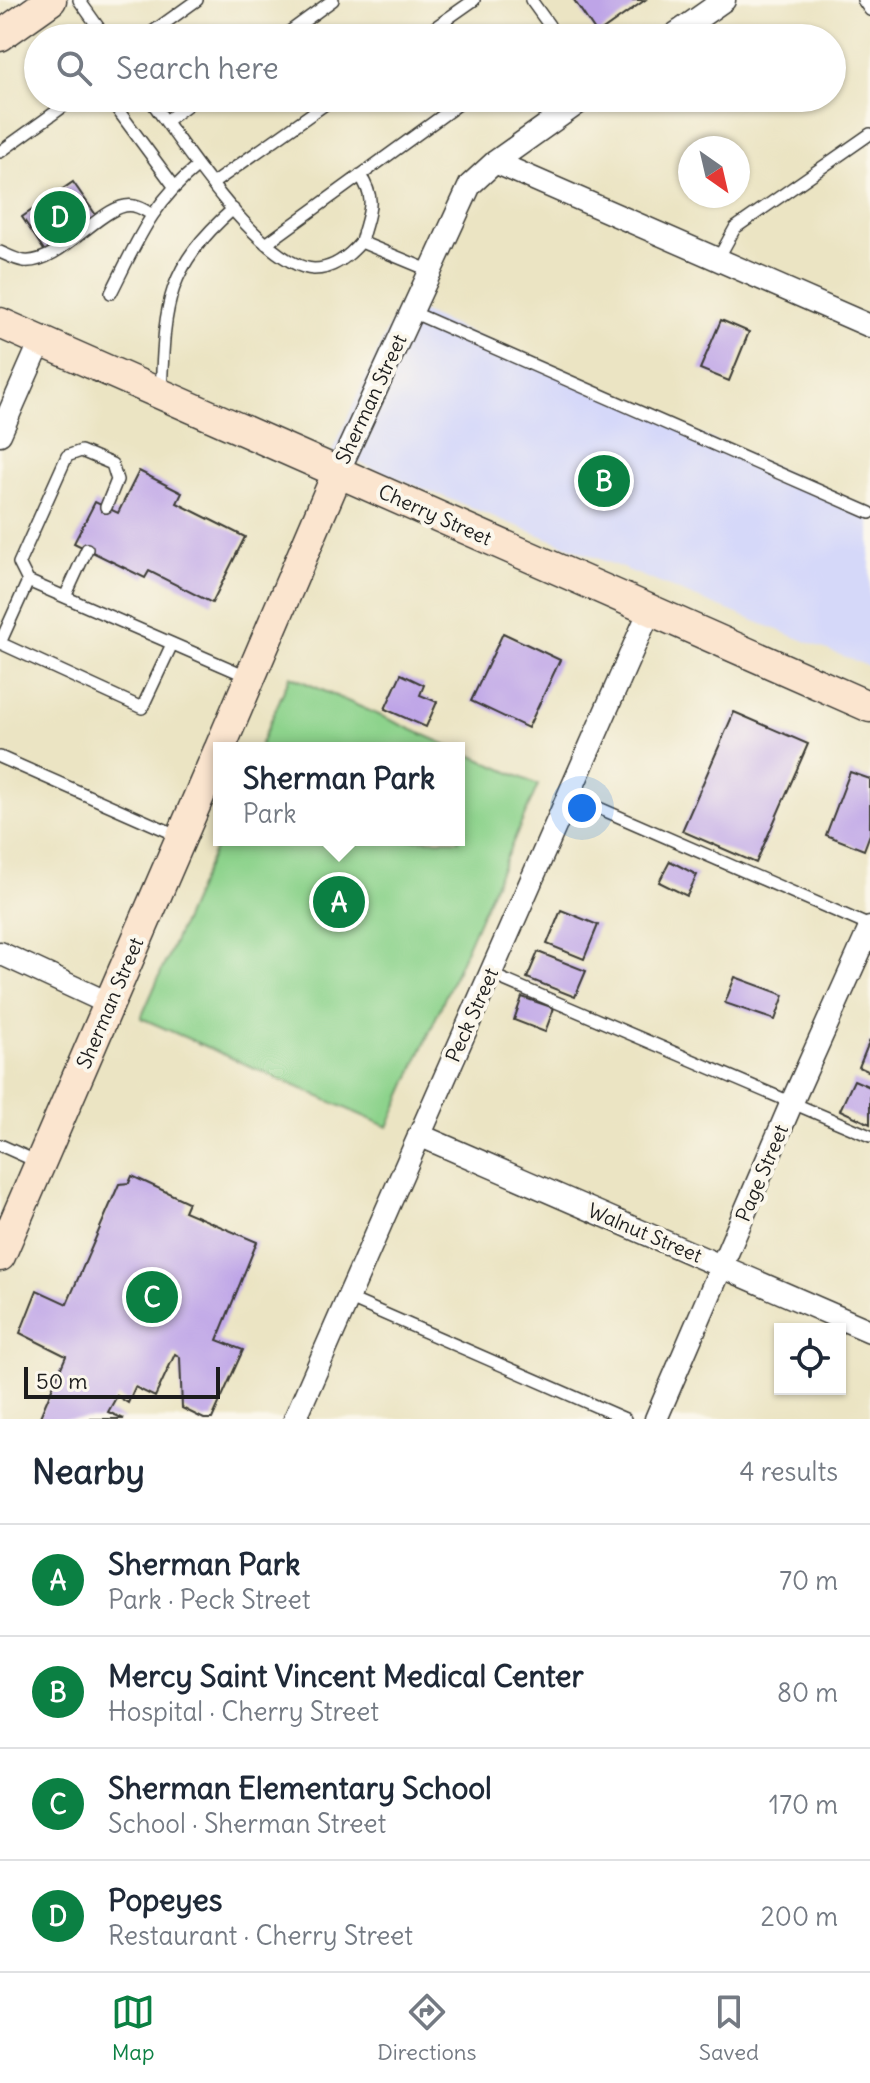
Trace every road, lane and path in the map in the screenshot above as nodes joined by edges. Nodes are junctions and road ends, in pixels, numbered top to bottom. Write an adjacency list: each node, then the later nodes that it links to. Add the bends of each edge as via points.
1 (51, 0): 16 (main road)
2 (79, 0): 10 (lane)
3 (197, 0): 11 (lane)
4 (333, 0): 12 (lane)
5 (474, 0): 13 (lane)
6 (531, 0): 14 (lane)
7 (724, 0): 15 (street)
8 (863, 0): 9 (lane)
9 (870, 10)
10 (96, 24)
11 (164, 24)
12 (300, 24)
13 (440, 24)
14 (548, 24)
15 (690, 24)
16 (0, 36)
17 (56, 112): 26 (lane)
18 (119, 112): 31 (lane)
19 (159, 112): 24 (lane)
20 (178, 112): 24 (lane)
21 (314, 112): 30 (lane)
22 (448, 112): 29 (lane)
23 (565, 112): 27 (street, Sherman Street)
24 (166, 121): 28 (lane)
25 (870, 134): 37 (lane, via 735,228)
26 (0, 152)
27 (495, 162): 37 (street); 38 (street, Sherman Street, via 470,185)
28 (198, 166): 30 (lane); 31 (lane)
29 (360, 175): 34 (lane, via 371,191); 35 (lane)
30 (212, 184): 32 (lane)
31 (174, 186): 33 (lane)
32 (233, 209): 35 (lane); 44 (lane, via 208,231 180,270 167,304)
33 (151, 214): 36 (lane, via 132,205 118,208 36,260 22,261); 39 (lane)
34 (361, 242): 35 (lane, via 349,256 314,269 288,261); 38 (lane)
35 (266, 244)
36 (0, 252)
37 (718, 259): 42 (street)
38 (431, 271): 40 (street, Sherman Street)
39 (111, 293)
40 (412, 312): 46 (street, Sherman Street); 48 (lane)
41 (0, 323): 43 (main road, Cherry Street)
42 (870, 326)
43 (41, 341): 44 (main road, Cherry Street); 45 (street)
44 (161, 393): 46 (main road, Cherry Street)
45 (3, 420)
46 (338, 472): 52 (main road, Cherry Street); 55 (main road, Sherman Street)
47 (106, 507): 50 (lane, via 117,480 112,464 81,451 67,456 19,563)
48 (870, 513)
49 (87, 549): 51 (lane)
50 (28, 581): 51 (lane); 53 (lane)
51 (65, 597): 54 (lane)
52 (650, 610): 56 (main road, Cherry Street); 60 (street, Peck Street)
53 (0, 643): 54 (lane, via 142,708)
54 (172, 644): 55 (lane)
55 (250, 677): 57 (main road, Sherman Street)
56 (870, 707)
57 (222, 742)
58 (0, 757): 61 (lane)
59 (213, 763): 61 (main road, Sherman Street)
60 (569, 795): 62 (lane); 64 (street, Peck Street)
61 (181, 837): 65 (main road, Sherman Street)
62 (870, 927): 66 (street, Page Street)
63 (0, 953): 65 (street)
64 (490, 974): 66 (lane); 67 (street, Peck Street)
65 (110, 1004): 70 (main road, Sherman Street)
66 (792, 1102): 68 (lane); 72 (street, Page Street)
67 (419, 1135): 72 (street, Walnut Street); 73 (street, Peck Street)
68 (870, 1136)
69 (0, 1145): 70 (lane)
70 (41, 1163): 71 (main road, Sherman Street)
71 (0, 1256)
72 (722, 1266): 74 (street, Walnut Street); 77 (street, Page Street)
73 (348, 1298): 75 (street, Peck Street); 76 (lane)
74 (870, 1331)
75 (295, 1419)
76 (625, 1419)
77 (656, 1419)

